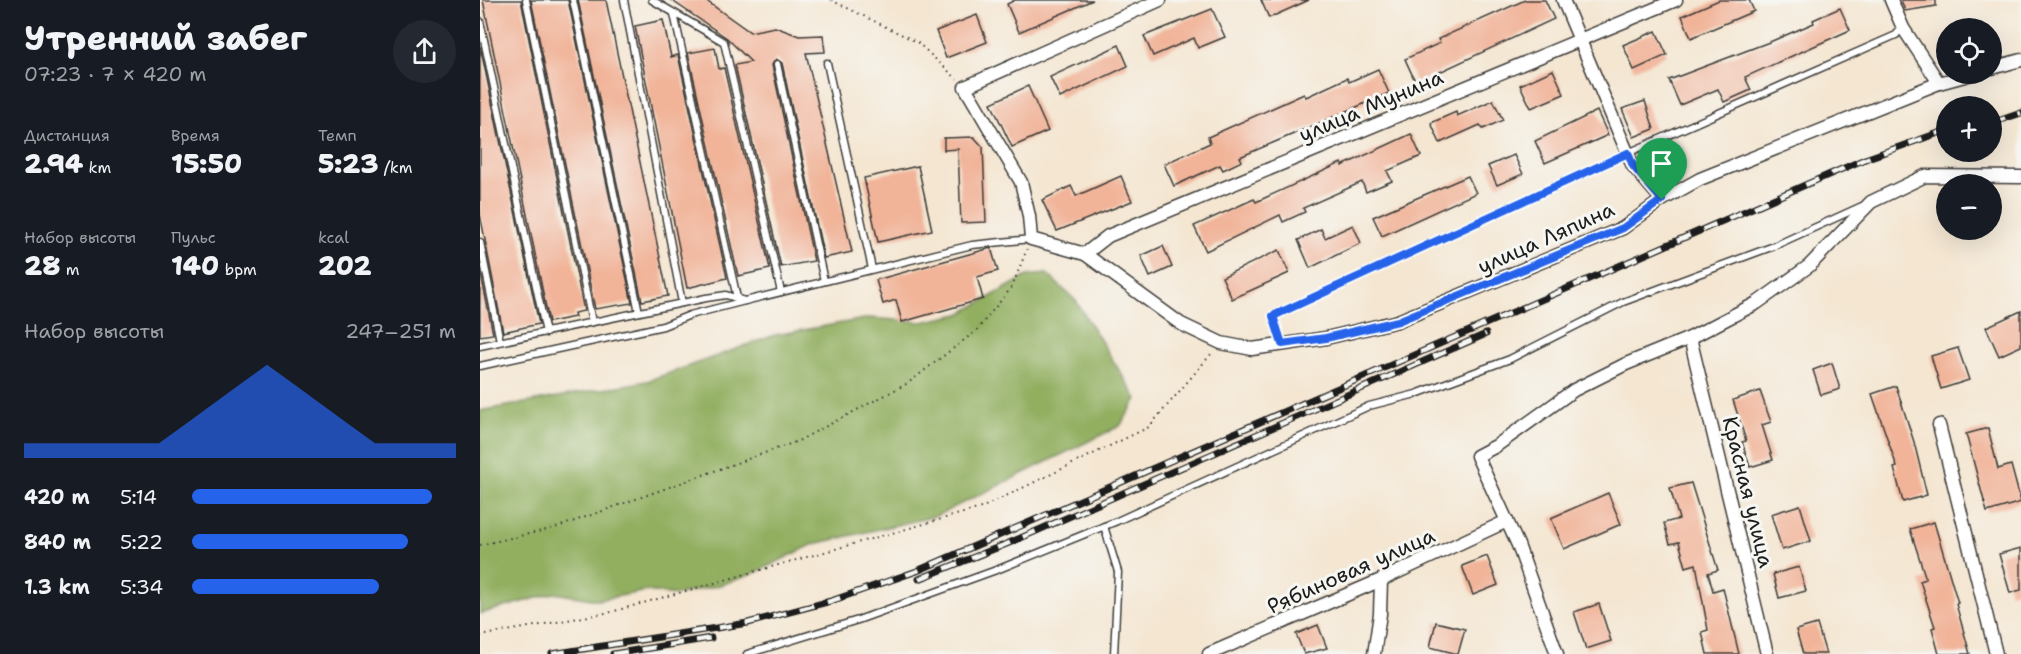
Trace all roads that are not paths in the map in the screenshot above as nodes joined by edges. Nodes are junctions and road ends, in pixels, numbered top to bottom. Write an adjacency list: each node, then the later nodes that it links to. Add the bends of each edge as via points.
1 (525, 0): 33 (lane)
2 (573, 0): 32 (lane)
3 (624, 0): 31 (lane)
4 (652, 0): 9 (lane)
5 (1161, 0): 23 (street, via 964,87 1022,182)
6 (1563, 0): 12 (street)
7 (1676, 0): 12 (street, улица Мунина)
8 (1891, 0): 11 (street)
9 (674, 14): 28 (lane, via 724,42 728,51); 29 (lane)
10 (480, 21): 34 (lane)
11 (1903, 28): 17 (street); 19 (lane, via 1896,35)
12 (1580, 40): 19 (street); 25 (street, улица Мунина, via 1108,236)
13 (2021, 60): 16 (street)
14 (826, 63): 26 (lane)
15 (777, 64): 27 (lane)
16 (2002, 65)
17 (1936, 78)
18 (1937, 84): 21 (street, улица Ляпина, via 1721,171)
19 (1628, 153): 21 (street, via 1633,166); 37 (lane, via 1273,316)
20 (2021, 177): 22 (street, via 1924,176)
21 (1662, 200): 37 (street, улица Ляпина, via 1623,228 1398,321)
22 (1871, 202): 35 (street, via 1809,266 1757,303); 42 (lane, via 1774,246 1623,302 1510,359 1416,394 1369,406)
23 (1030, 239): 25 (street); 26 (lane, via 972,245)
24 (480, 242): 36 (lane)
25 (1085, 254): 37 (street, улица Ляпина, via 1181,324 1221,343 1252,349)
26 (872, 270): 27 (lane)
27 (824, 281): 28 (lane)
28 (781, 292): 30 (lane)
29 (737, 298): 30 (lane); 31 (lane, via 726,295)
30 (745, 301): 39 (lane, via 663,326)
31 (682, 303): 32 (lane)
32 (639, 312): 33 (lane)
33 (592, 322): 34 (lane)
34 (546, 333): 36 (lane)
35 (1690, 339): 41 (street, via 1574,390 1477,456); 49 (street, Красная улица)
36 (500, 341): 38 (lane)
37 (1282, 344)
38 (480, 346)
39 (480, 366)
40 (1939, 425): 50 (street)
41 (1507, 521): 43 (street, Рябиновая улица); 48 (street)
42 (1104, 526): 44 (lane, via 858,620); 45 (lane, via 1118,572)
43 (1381, 580): 46 (street, Рябиновая улица); 47 (street)
44 (747, 654)
45 (1114, 654)
46 (1209, 654)
47 (1374, 654)
48 (1557, 654)
49 (1767, 654)
50 (1996, 654)

